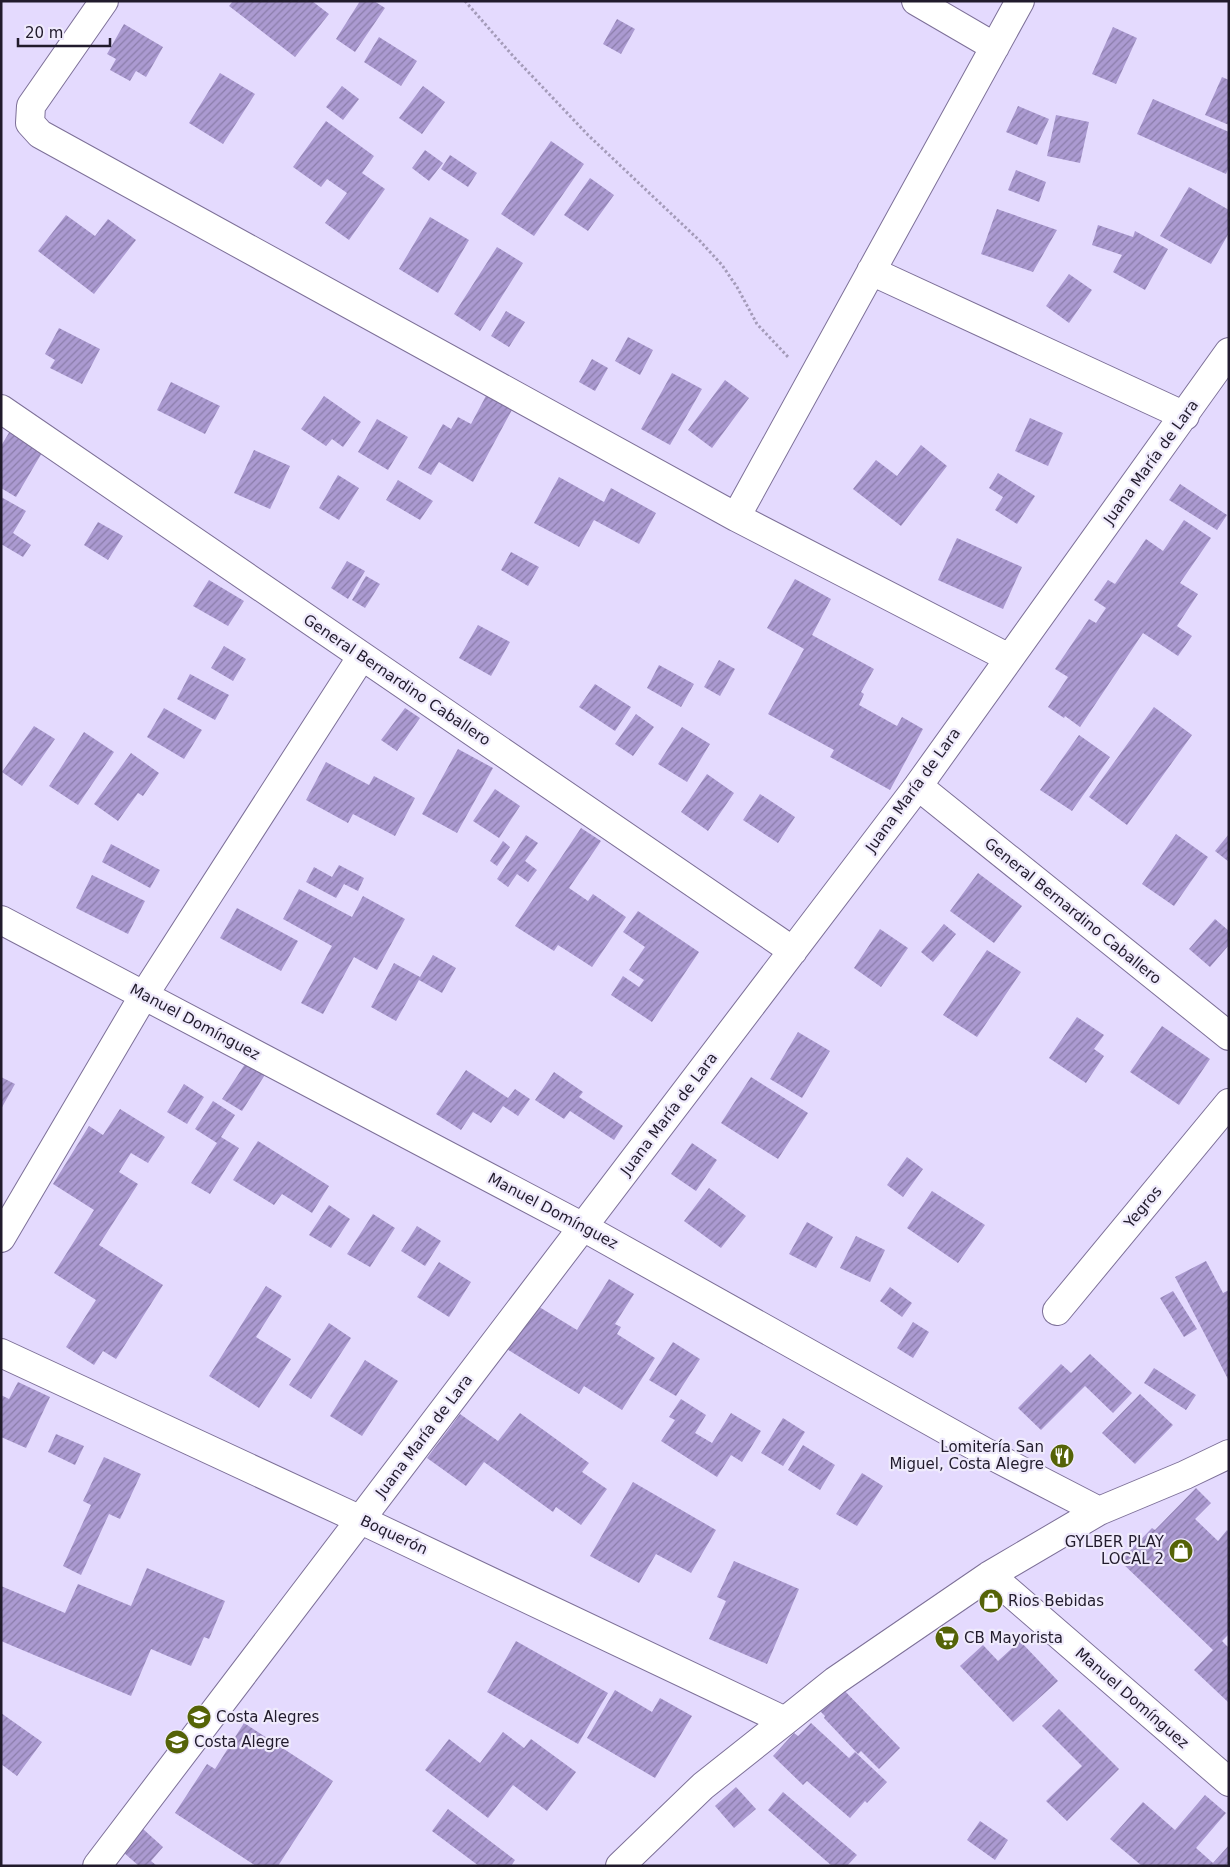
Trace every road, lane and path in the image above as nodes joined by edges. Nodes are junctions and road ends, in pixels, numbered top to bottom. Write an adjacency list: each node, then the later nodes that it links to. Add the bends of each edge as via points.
1 (104, 1): 11 (street, via 31,106 30,123 40,134)
2 (465, 1): 8 (path, via 588,135 711,253 737,287 757,324 791,361)
3 (916, 1): 5 (street)
4 (1020, 1): 5 (street)
5 (995, 48): 6 (street)
6 (871, 272): 8 (street); 10 (street)
7 (1229, 352): 10 (street, Juana María de Lara)
8 (807, 389): 11 (street)
9 (1, 409): 12 (street, General Bernardino Caballero)
10 (1185, 416): 13 (street, Juana María de Lara)
11 (736, 517): 13 (street)
12 (362, 656): 16 (street, General Bernardino Caballero); 17 (street)
13 (1009, 658): 14 (street, Juana María de Lara)
14 (918, 786): 16 (street, Juana María de Lara); 18 (street, General Bernardino Caballero)
15 (1, 920): 17 (street, Manuel Domínguez)
16 (793, 951): 20 (street, Juana María de Lara)
17 (144, 995): 20 (street, Manuel Domínguez); 21 (street)
18 (1229, 1036)
19 (1229, 1103): 22 (street, Yegros)
20 (583, 1227): 25 (street, Manuel Domínguez); 26 (street, Juana María de Lara)
21 (1, 1238)
22 (1057, 1311)
23 (1, 1353): 26 (street, Boquerón)
24 (1229, 1454): 25 (street)
25 (1099, 1512): 27 (street)
26 (361, 1520): 28 (street, Boquerón); 30 (street, Juana María de Lara)
27 (990, 1574): 28 (street, via 835,1681); 29 (street, Manuel Domínguez)
28 (785, 1721): 31 (street, via 703,1786)
29 (1229, 1782)
30 (97, 1866)
31 (620, 1866)

